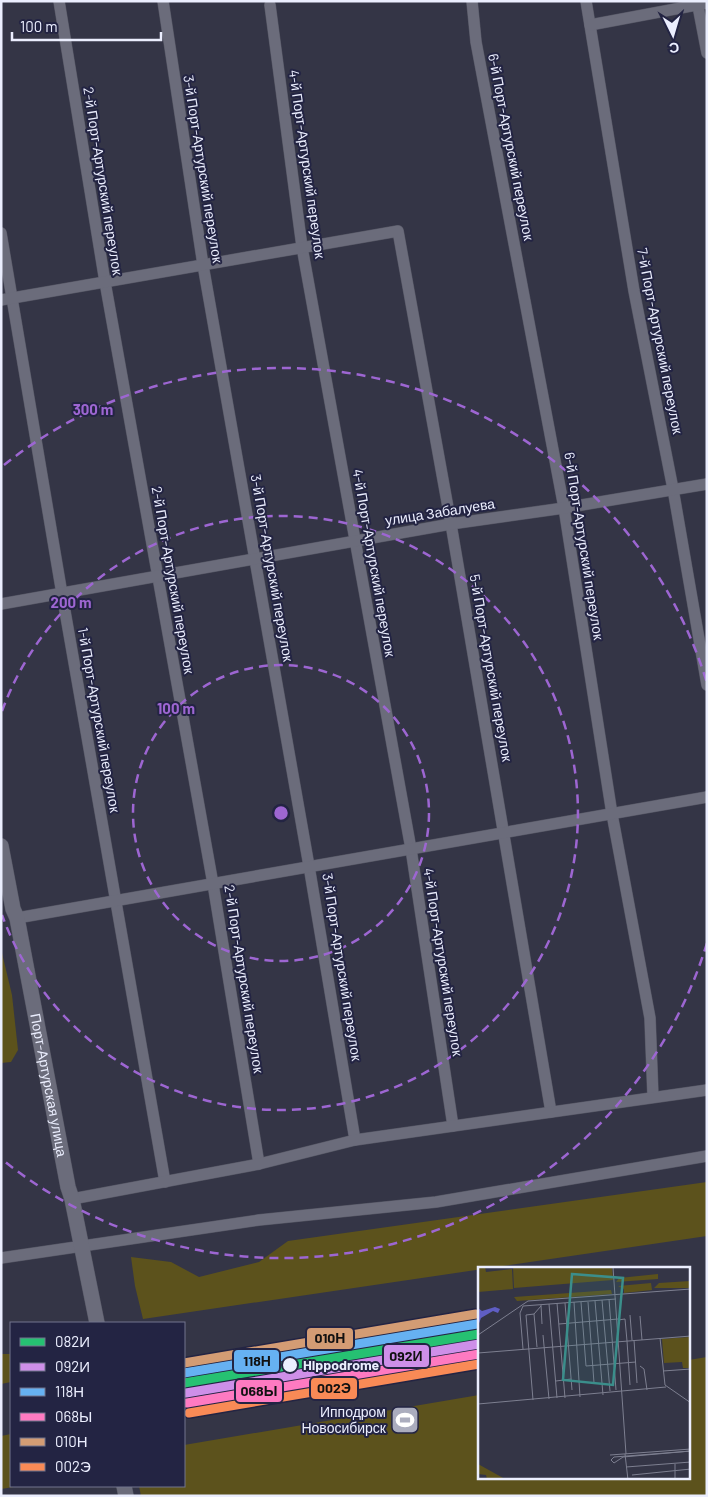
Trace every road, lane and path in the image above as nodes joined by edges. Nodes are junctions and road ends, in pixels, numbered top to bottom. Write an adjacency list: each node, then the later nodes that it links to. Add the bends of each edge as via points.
1 (58, 1): 12 (street, 2-й Порт-Артурский переулок)
2 (163, 1): 11 (street, 3-й Порт-Артурский переулок)
3 (472, 1): 16 (street, 6-й Порт-Артурский переулок, via 476,42)
4 (586, 1): 7 (street, 7-й Порт-Артурский переулок)
5 (700, 3): 7 (street); 8 (street)
6 (270, 5): 10 (street, 4-й Порт-Артурский переулок)
7 (590, 25): 15 (street, 7-й Порт-Артурский переулок, via 634,291)
8 (707, 53)
9 (1, 233): 13 (street, 1-й Порт-Артурский переулок)
10 (302, 247): 11 (street); 17 (street, 5-й Порт-Артурский переулок, via 398,230); 18 (street, 4-й Порт-Артурский переулок)
11 (203, 265): 12 (street); 19 (street, 3-й Порт-Артурский переулок)
12 (105, 282): 13 (street); 20 (street, 2-й Порт-Артурский переулок)
13 (6, 299): 21 (street, 1-й Порт-Артурский переулок)
14 (707, 484): 15 (street, улица Забалуева)
15 (673, 490): 16 (street, улица Забалуева); 23 (street, 7-й Порт-Артурский переулок)
16 (564, 508): 17 (street, улица Забалуева); 25 (street, 6-й Порт-Артурский переулок)
17 (451, 524): 18 (street, улица Забалуева); 26 (street, 5-й Порт-Артурский переулок)
18 (355, 542): 19 (street, улица Забалуева); 28 (street, 4-й Порт-Артурский переулок)
19 (255, 559): 20 (street, улица Забалуева); 29 (street, 3-й Порт-Артурский переулок)
20 (158, 577): 21 (street, улица Забалуева); 30 (street, 2-й Порт-Артурский переулок)
21 (62, 594): 22 (street, улица Забалуева); 31 (street, 1-й Порт-Артурский переулок)
22 (1, 604)
23 (707, 685)
24 (707, 797): 25 (street)
25 (612, 814): 26 (street); 34 (street, 6-й Порт-Артурский переулок, via 650,1018)
26 (504, 832): 28 (street); 35 (street, 5-й Порт-Артурский переулок)
27 (1, 846): 32 (street, Порт-Артурская улица)
28 (411, 849): 29 (street); 36 (street, 4-й Порт-Артурский переулок)
29 (309, 866): 30 (street); 37 (street, 3-й Порт-Артурский переулок)
30 (213, 884): 31 (street); 39 (street, 2-й Порт-Артурский переулок)
31 (116, 900): 32 (street); 40 (street, 1-й Порт-Артурский переулок)
32 (11, 913): 41 (street, Порт-Артурская улица)
33 (707, 1090): 34 (street)
34 (653, 1097): 35 (street)
35 (551, 1112): 36 (street)
36 (453, 1126): 37 (street)
37 (355, 1140): 39 (street)
38 (707, 1156): 42 (street, via 427,1203 259,1220)
39 (259, 1164): 40 (street)
40 (165, 1182): 41 (street)
41 (72, 1199): 42 (street, Порт-Артурская улица)
42 (82, 1247): 43 (street); 44 (street, Порт-Артурская улица)
43 (1, 1258)
44 (97, 1322)

